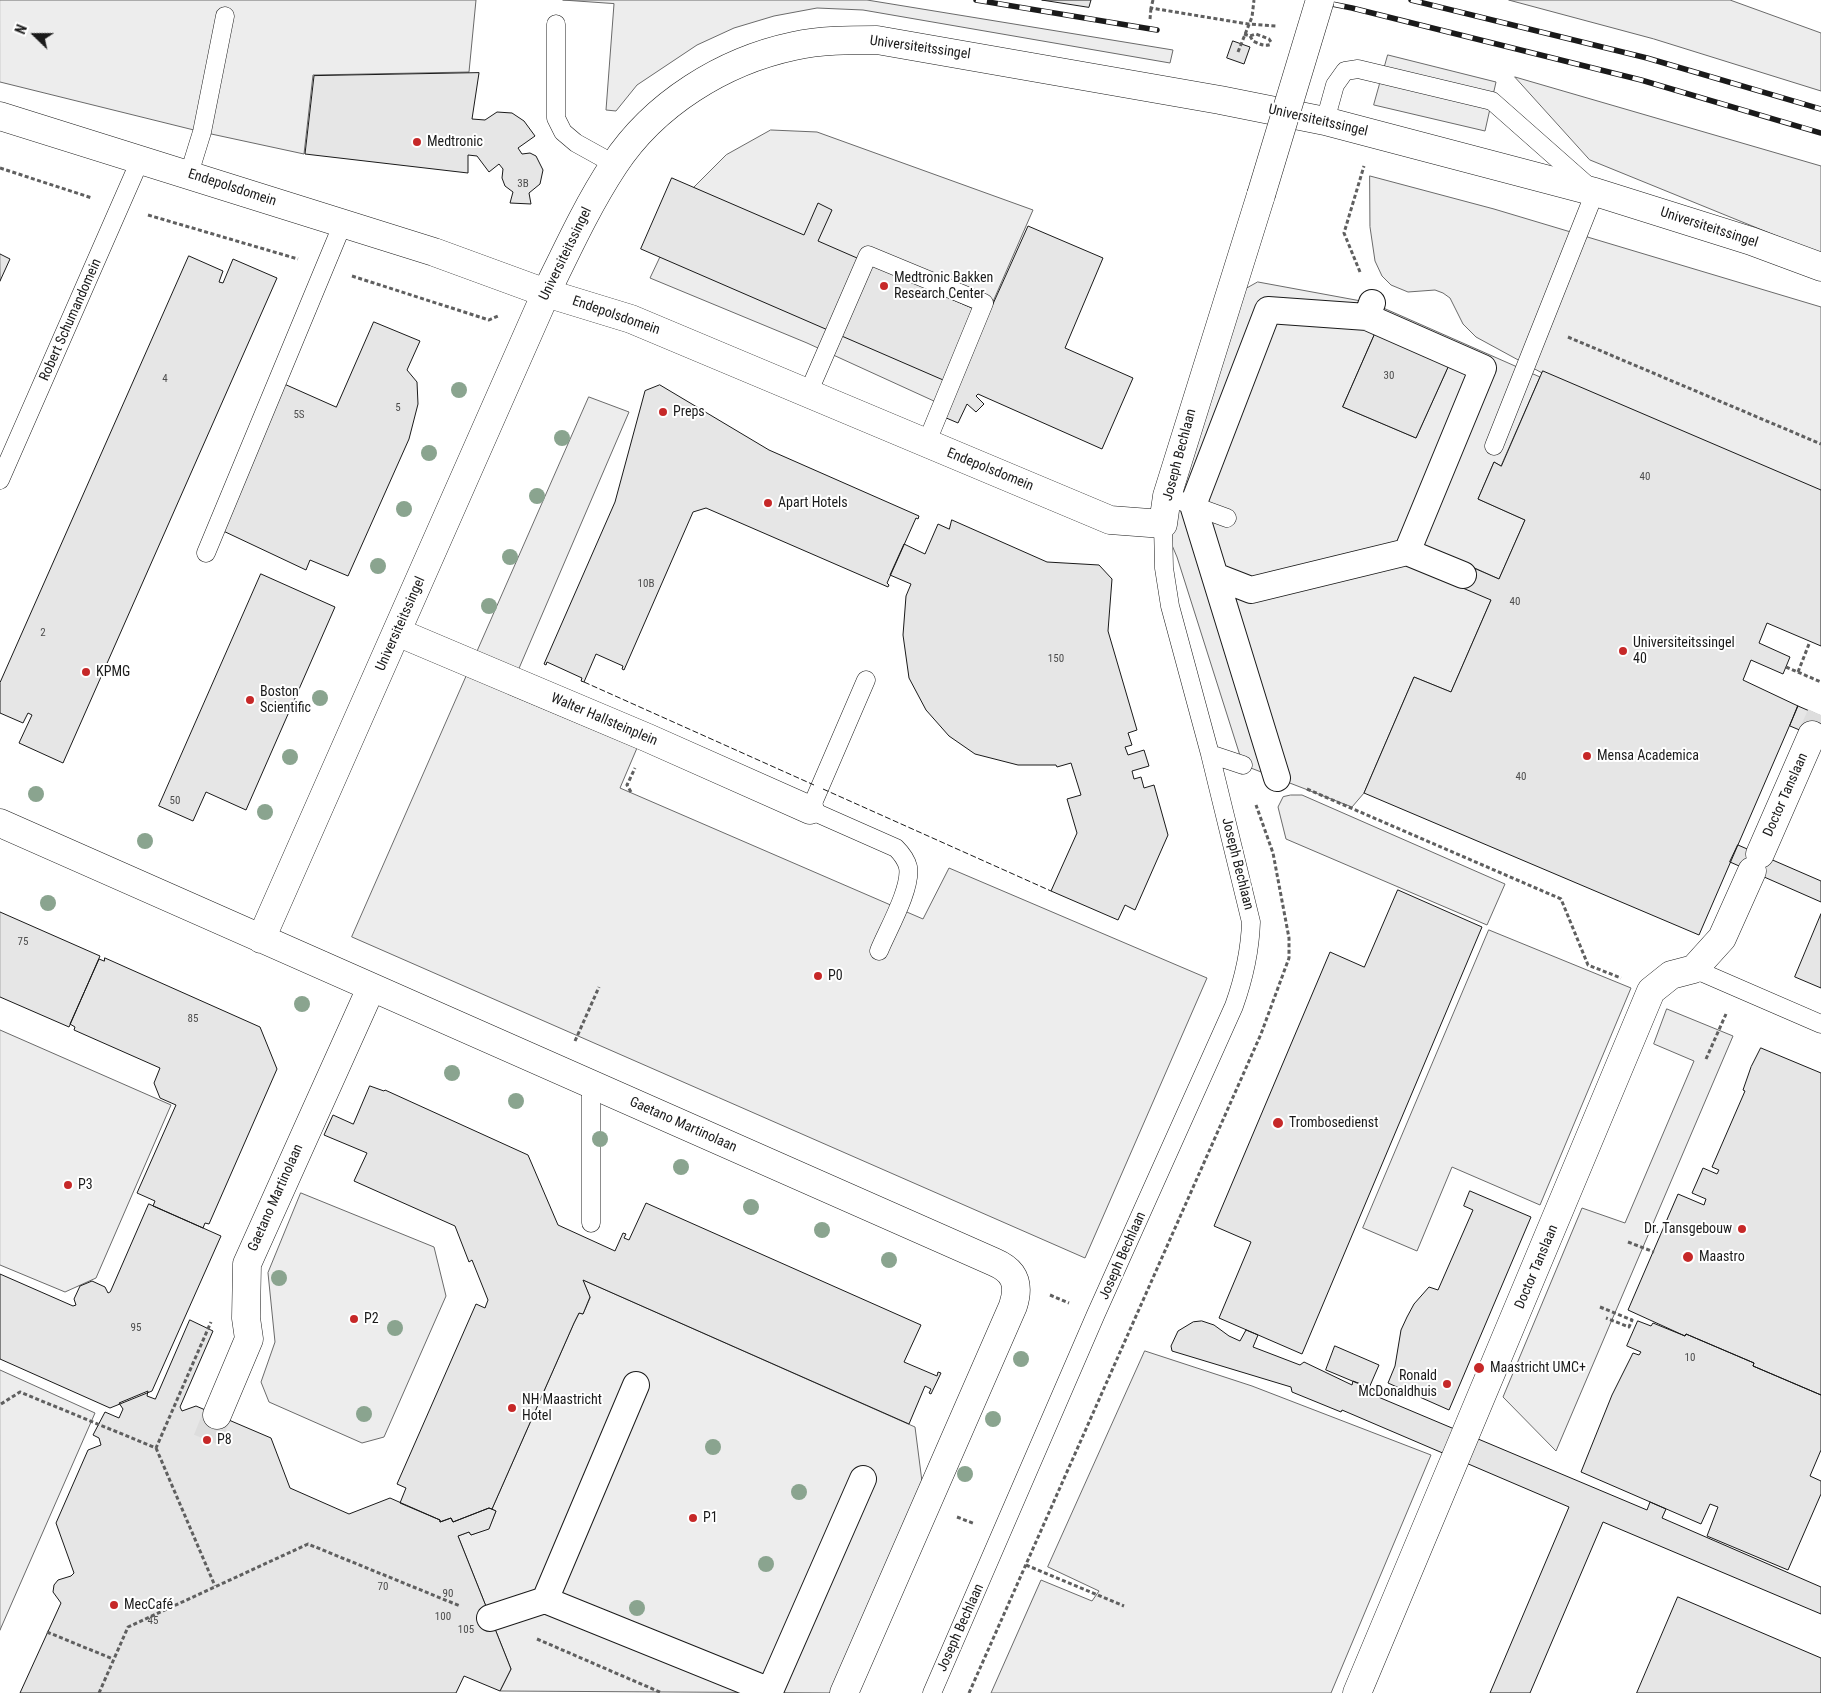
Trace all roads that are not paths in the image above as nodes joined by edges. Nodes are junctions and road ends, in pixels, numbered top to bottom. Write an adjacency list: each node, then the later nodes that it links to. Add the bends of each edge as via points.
1 (1320, 0): 17 (street, Joseph Bechlaan, bridge)
2 (225, 16): 8 (lane, via 202,132)
3 (556, 24): 7 (lane, via 556,118 563,132 576,143)
4 (0, 116): 6 (street, Endepolsdomein)
5 (1325, 121): 7 (street, Universiteitssingel, via 877,40 823,42 765,54 710,78 668,105); 9 (street, Universiteitssingel); 9 (lane, via 1335,85 1345,71 1358,69 1492,101)
6 (141, 158): 8 (street, Endepolsdomein); 16 (lane, Robert Schumandomein)
7 (614, 164): 12 (street, Universiteitssingel, via 577,228)
8 (189, 174): 10 (street, Endepolsdomein)
9 (1595, 192): 11 (street, Universiteitssingel, via 1751,241); 15 (lane)
10 (343, 223): 12 (street, Endepolsdomein); 21 (lane)
11 (1821, 267)
12 (546, 293): 13 (street, Endepolsdomein, via 631,319); 25 (street, Universiteitssingel)
13 (811, 394): 14 (street, Endepolsdomein); 14 (lane, via 868,255 984,304)
14 (926, 444): 20 (street, Endepolsdomein, via 1110,520)
15 (1494, 446)
16 (0, 480)
17 (1166, 496): 18 (lane); 20 (street, Joseph Bechlaan)
18 (1193, 505): 19 (lane); 22 (street, via 1268,310 1370,310 1483,368); 24 (street)
19 (1227, 518)
20 (1163, 524): 28 (lane, Joseph Bechlaan, via 1164,568 1170,606)
21 (206, 552)
22 (1407, 552): 23 (street); 24 (street, via 1252,590)
23 (1463, 575)
24 (1216, 576): 30 (street)
25 (398, 632): 31 (street, Walter Hallsteinplein); 33 (street, Universiteitssingel)
26 (866, 680): 31 (lane)
27 (1818, 722): 35 (street, Doctor Tanslaan, via 1722,938)
28 (1210, 754): 29 (lane); 46 (lane, Joseph Bechlaan, via 1251,922 1245,975)
29 (1243, 765)
30 (1277, 778)
31 (810, 810): 34 (lane, via 896,848 904,856 908,880)
32 (0, 824): 33 (street, Gaetano Martinolaan)
33 (261, 939): 36 (street, Gaetano Martinolaan)
34 (879, 951)
35 (1694, 968): 37 (lane); 47 (street, Doctor Tanslaan, via 1671,975 1651,991)
36 (371, 988): 38 (street, Gaetano Martinolaan); 41 (street, Gaetano Martinolaan, via 247,1264 249,1339)
37 (1821, 1024)
38 (591, 1084): 39 (lane); 45 (street, Gaetano Martinolaan, via 994,1262 1012,1272 1016,1279 1017,1293)
39 (591, 1223)
40 (636, 1385): 43 (street)
41 (217, 1415)
42 (863, 1479): 43 (street, via 770,1691)
43 (545, 1600): 44 (street)
44 (490, 1618)
45 (844, 1693)
46 (932, 1693)
47 (1357, 1693)

